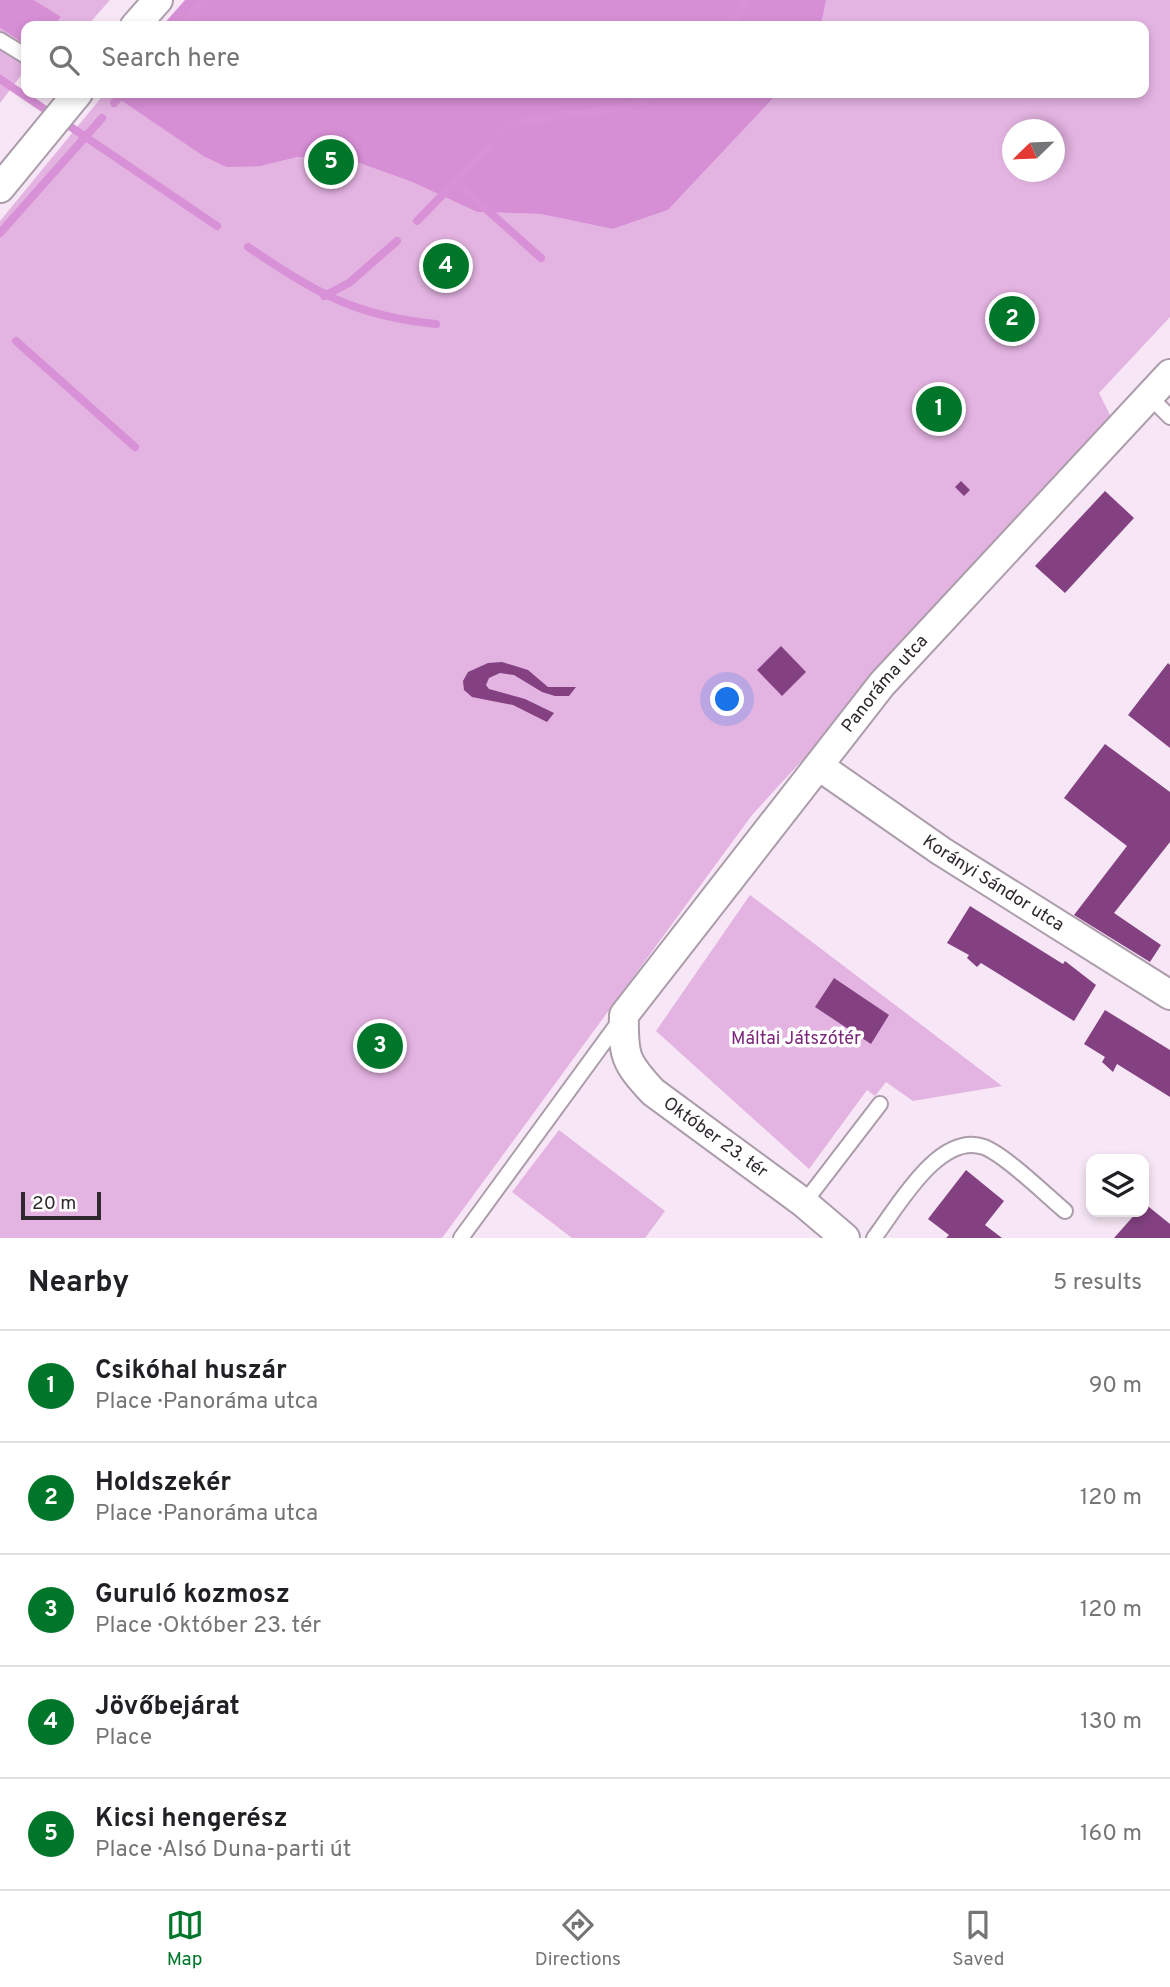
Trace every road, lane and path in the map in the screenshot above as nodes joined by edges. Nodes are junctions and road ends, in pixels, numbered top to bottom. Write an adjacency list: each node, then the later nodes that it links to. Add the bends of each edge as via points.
1 (158, 0): 2 (street)
2 (139, 21)
3 (0, 40): 4 (lane)
4 (21, 53)
5 (65, 109): 6 (street)
6 (0, 188)
7 (1170, 374): 8 (street, Panoráma utca)
8 (1150, 397): 9 (lane); 10 (street, Panoráma utca, via 882,684)
9 (1170, 417)
10 (819, 766): 11 (street, Korányi Sándor utca, via 941,851); 12 (street, Panoráma utca)
11 (1170, 995)
12 (624, 1015): 14 (street, Október 23. tér, via 623,1051 653,1092); 16 (lane)
13 (880, 1104): 14 (lane)
14 (804, 1203): 17 (street, Október 23. tér)
15 (1065, 1211): 18 (lane, via 985,1147 966,1144 945,1151 926,1170)
16 (461, 1238)
17 (845, 1238)
18 (874, 1238)

